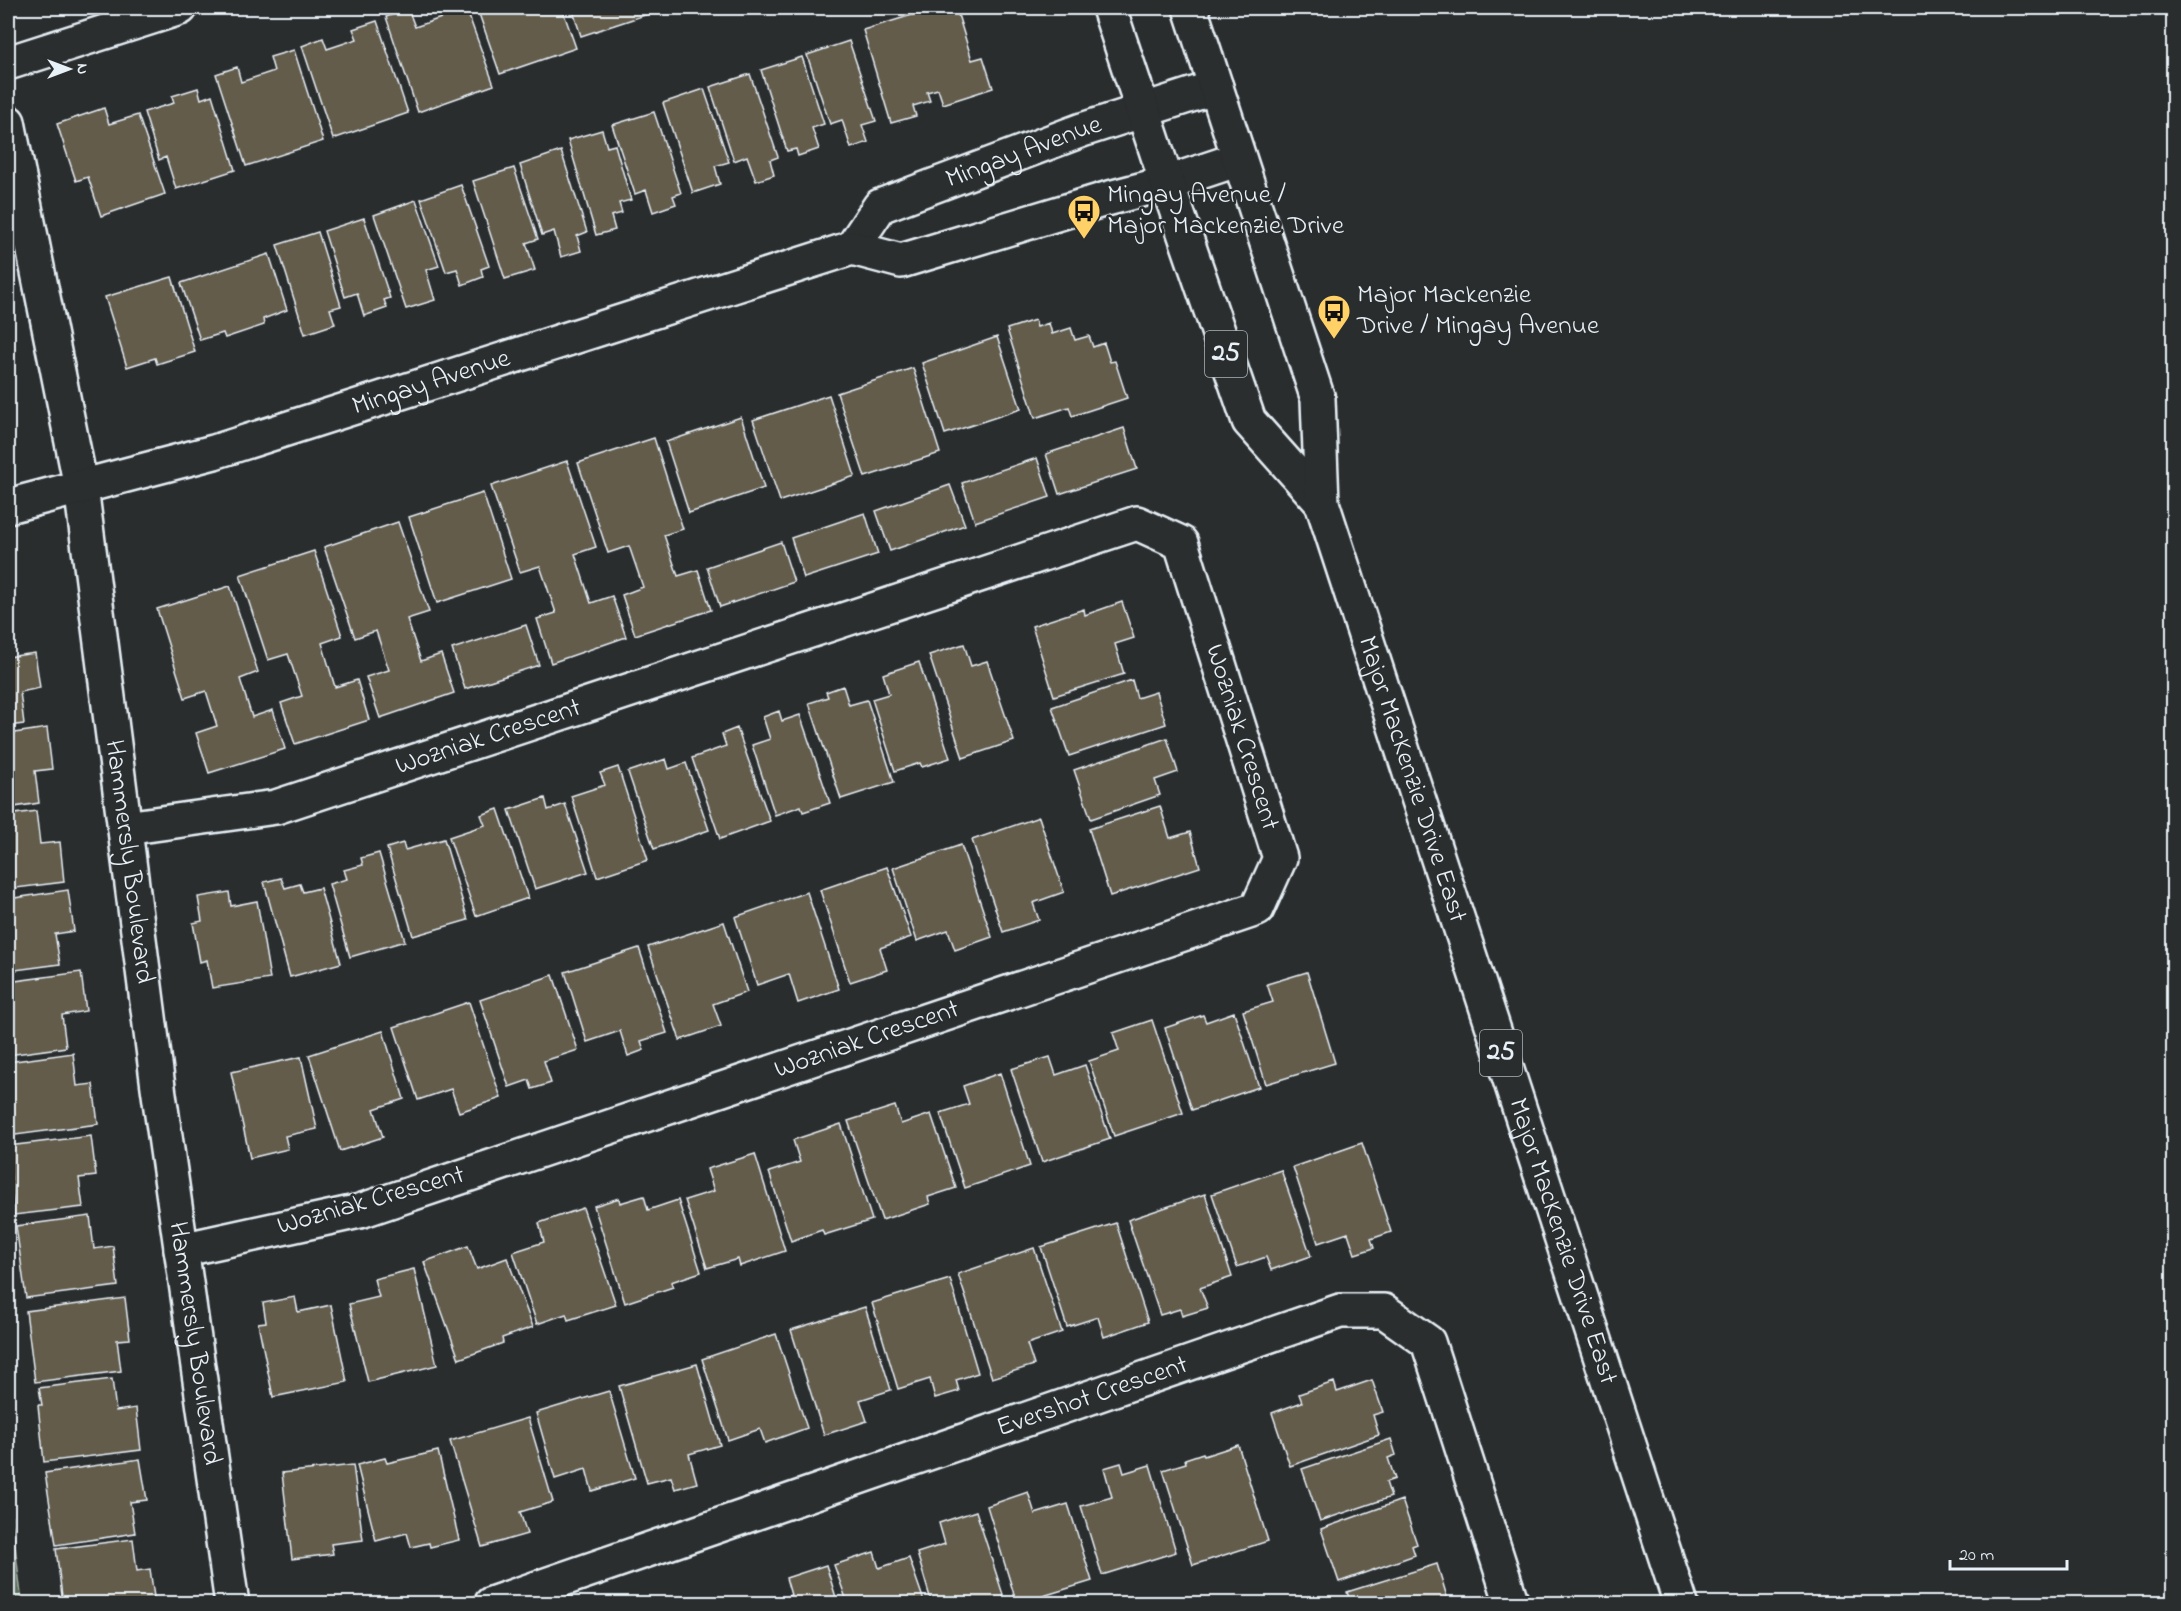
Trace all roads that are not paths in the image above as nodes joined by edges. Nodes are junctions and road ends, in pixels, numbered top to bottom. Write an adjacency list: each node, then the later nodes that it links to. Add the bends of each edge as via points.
1 (180, 8): 4 (street)
2 (1109, 8): 6 (street, Major MacKenzie Drive East / 25)
3 (1190, 8): 5 (street, Major MacKenzie Drive East / 25)
4 (8, 63)
5 (1216, 87): 6 (street, Mingay Avenue); 8 (street, Major MacKenzie Drive East / 25)
6 (1142, 109): 9 (street, Major MacKenzie Drive East / 25); 10 (street, Mingay Avenue, via 880,206)
7 (8, 122): 11 (street, Hammersly Boulevard)
8 (1239, 159): 9 (street); 12 (street, Major MacKenzie Drive East / 25, via 1318,399)
9 (1167, 183): 10 (street, via 901,261); 12 (street, Major MacKenzie Drive East / 25, via 1249,421)
10 (852, 248): 11 (street, Mingay Avenue, via 214,452)
11 (81, 487): 13 (street, Mingay Avenue); 14 (street, Hammersly Boulevard)
12 (1322, 503): 19 (street, Major MacKenzie Drive East / 25)
13 (8, 506)
14 (125, 828): 15 (street, Hammersly Boulevard); 15 (street, Wozniak Crescent, via 276,807 1137,523 1181,543 1280,858 1257,909 360,1211)
15 (181, 1250): 16 (street, Hammersly Boulevard)
16 (232, 1604)
17 (492, 1604): 18 (street, Evershot Crescent, via 1340,1311 1384,1311 1428,1342)
18 (1512, 1604)
19 (1681, 1604)

